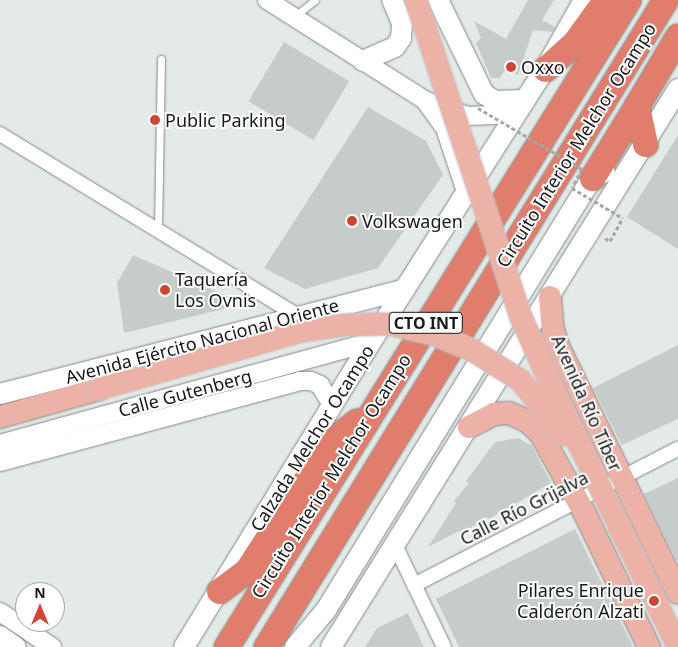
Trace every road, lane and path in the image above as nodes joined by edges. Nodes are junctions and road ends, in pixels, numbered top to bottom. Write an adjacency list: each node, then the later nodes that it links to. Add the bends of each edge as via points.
1 (267, 0): 10 (street)
2 (315, 0): 10 (lane)
3 (392, 0): 13 (main road, via 402,23 401,38 395,47)
4 (416, 0): 41 (main road, bridge, via 521,317)
5 (438, 0): 18 (main road, via 484,94 496,101)
6 (584, 0): 14 (main road, Calzada Melchor Ocampo / CTO INT)
7 (605, 0): 14 (highway, via 574,43)
8 (628, 0): 35 (highway, Circuito Interior Melchor Ocampo / CTO INT)
9 (665, 0): 54 (highway, Circuito Interior Melchor Ocampo / CTO INT)
10 (294, 17): 13 (street)
11 (678, 36): 17 (highway)
12 (161, 59): 24 (lane)
13 (363, 61): 16 (street)
14 (545, 69): 18 (main road, Calzada Melchor Ocampo / CTO INT)
15 (678, 89): 21 (main road)
16 (426, 101): 18 (street, via 468,116); 23 (street, via 445,128)
17 (638, 105): 21 (highway); 22 (highway)
18 (521, 107): 23 (main road, Calzada Melchor Ocampo / CTO INT)
19 (478, 108): 25 (path, bridge, via 582,170 572,188 623,218)
20 (0, 134): 24 (street)
21 (641, 150): 22 (main road); 27 (main road)
22 (592, 178): 55 (main road, via 326,610)
23 (466, 192): 26 (main road, Calzada Melchor Ocampo / CTO INT)
24 (158, 230): 28 (street)
25 (610, 241)
26 (405, 289): 28 (main road, Avenida Ejército Nacional Oriente); 29 (main road, Calzada Melchor Ocampo / CTO INT)
27 (550, 297): 37 (main road); 42 (main road, Avenida Río Tíber, via 556,342)
28 (296, 315): 30 (main road, Avenida Ejército Nacional Oriente)
29 (371, 342): 31 (street, Calle Gutenberg); 33 (main road, Calzada Melchor Ocampo / CTO INT)
30 (181, 345): 31 (street); 32 (main road, Avenida Ejército Nacional Oriente)
31 (195, 390): 34 (street); 38 (street, Calle Gutenberg)
32 (0, 394)
33 (332, 405): 34 (street, Calle Gutenberg, via 320,385 305,380); 46 (main road, Calzada Melchor Ocampo / CTO INT)
34 (201, 408): 40 (street, Calle Gutenberg)
35 (371, 410): 46 (highway, via 330,442 246,571); 53 (highway, Circuito Interior Melchor Ocampo / CTO INT)
36 (0, 418): 41 (main road, bridge, via 301,331 344,325 389,324 434,334 472,350 520,380)
37 (469, 427): 43 (main road, via 499,413 514,414 527,421 546,442); 44 (main road)
38 (0, 444)
39 (678, 449): 42 (street)
40 (0, 462)
41 (588, 463): 59 (main road, bridge)
42 (624, 485): 43 (main road, via 604,499); 47 (main road, Avenida Río Tíber)
43 (582, 508): 45 (street, Calle Río Grijalva); 58 (main road)
44 (395, 545): 45 (street); 56 (main road)
45 (414, 585): 57 (street)
46 (219, 591): 52 (main road, Calzada Melchor Ocampo / CTO INT)
47 (678, 593)
48 (0, 612): 51 (street)
49 (0, 636): 50 (main road)
50 (16, 647)
51 (52, 647)
52 (184, 647)
53 (226, 647)
54 (266, 647)
55 (295, 647)
56 (331, 647)
57 (444, 647)
58 (649, 647)
59 (678, 647)

